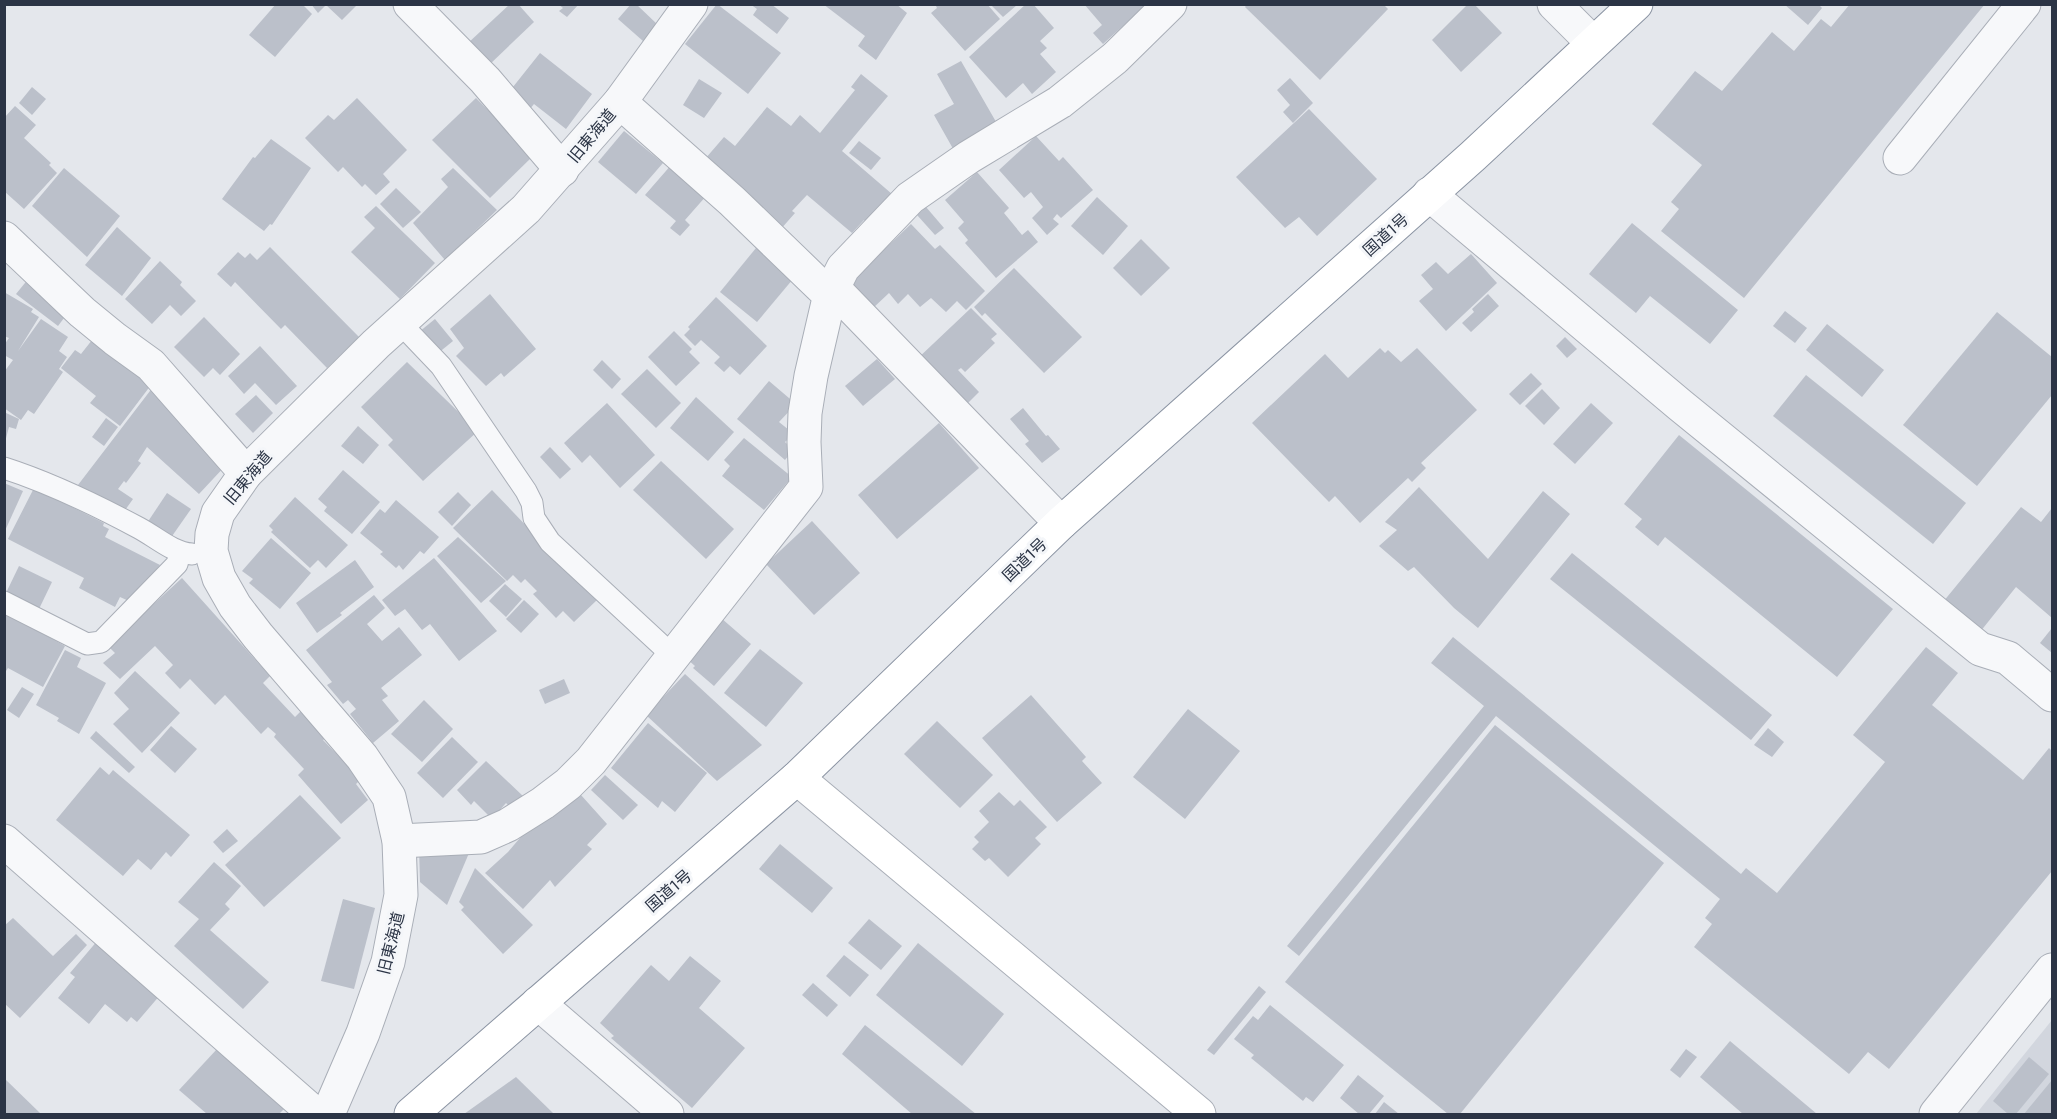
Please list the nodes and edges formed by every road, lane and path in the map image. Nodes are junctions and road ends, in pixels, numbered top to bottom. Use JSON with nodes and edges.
{"nodes":[{"id":1,"x":410,"y":4,"type":"edge"},
{"id":2,"x":691,"y":4,"type":"edge"},
{"id":3,"x":1170,"y":4,"type":"edge"},
{"id":4,"x":1554,"y":4,"type":"edge"},
{"id":5,"x":1636,"y":4,"type":"edge"},
{"id":6,"x":2024,"y":4,"type":"edge"},
{"id":7,"x":1593,"y":43,"type":"junction"},
{"id":8,"x":620,"y":102,"type":"junction"},
{"id":9,"x":1900,"y":158,"type":"dead end"},
{"id":10,"x":561,"y":170,"type":"junction"},
{"id":11,"x":1429,"y":194,"type":"junction"},
{"id":12,"x":4,"y":238,"type":"edge"},
{"id":13,"x":830,"y":294,"type":"junction"},
{"id":14,"x":400,"y":323,"type":"junction"},
{"id":15,"x":4,"y":468,"type":"edge"},
{"id":16,"x":246,"y":473,"type":"junction"},
{"id":17,"x":1061,"y":523,"type":"junction"},
{"id":18,"x":196,"y":552,"type":"junction"},
{"id":19,"x":4,"y":602,"type":"edge"},
{"id":20,"x":672,"y":655,"type":"junction"},
{"id":21,"x":2052,"y":695,"type":"edge"},
{"id":22,"x":796,"y":778,"type":"junction"},
{"id":23,"x":4,"y":841,"type":"edge"},
{"id":24,"x":399,"y":841,"type":"junction"},
{"id":25,"x":2052,"y":970,"type":"edge"},
{"id":26,"x":538,"y":1003,"type":"junction"},
{"id":27,"x":315,"y":1114,"type":"edge"},
{"id":28,"x":328,"y":1114,"type":"edge"},
{"id":29,"x":411,"y":1114,"type":"edge"},
{"id":30,"x":667,"y":1114,"type":"edge"},
{"id":31,"x":1199,"y":1114,"type":"edge"},
{"id":32,"x":1936,"y":1114,"type":"edge"}],
"edges":[{"from":1,"to":10,"type":"street"},
{"from":2,"to":8,"type":"street","name":"旧東海道"},
{"from":3,"to":13,"type":"street"},
{"from":4,"to":7,"type":"street"},
{"from":5,"to":7,"type":"main road","name":"国道1号"},
{"from":6,"to":9,"type":"street"},
{"from":7,"to":11,"type":"main road","name":"国道1号"},
{"from":8,"to":10,"type":"street","name":"旧東海道"},
{"from":8,"to":13,"type":"street"},
{"from":10,"to":14,"type":"street","name":"旧東海道"},
{"from":11,"to":17,"type":"main road","name":"国道1号"},
{"from":11,"to":21,"type":"street"},
{"from":12,"to":16,"type":"street"},
{"from":13,"to":17,"type":"street"},
{"from":13,"to":20,"type":"street"},
{"from":14,"to":16,"type":"street","name":"旧東海道"},
{"from":14,"to":20,"type":"lane"},
{"from":15,"to":18,"type":"lane"},
{"from":16,"to":18,"type":"street","name":"旧東海道"},
{"from":17,"to":22,"type":"main road","name":"国道1号"},
{"from":18,"to":19,"type":"lane"},
{"from":18,"to":24,"type":"street","name":"旧東海道"},
{"from":20,"to":24,"type":"street"},
{"from":22,"to":26,"type":"main road","name":"国道1号"},
{"from":22,"to":31,"type":"main road"},
{"from":23,"to":27,"type":"street"},
{"from":24,"to":28,"type":"street","name":"旧東海道"},
{"from":25,"to":32,"type":"street"},
{"from":26,"to":29,"type":"main road","name":"国道1号"},
{"from":26,"to":30,"type":"street"}]}
